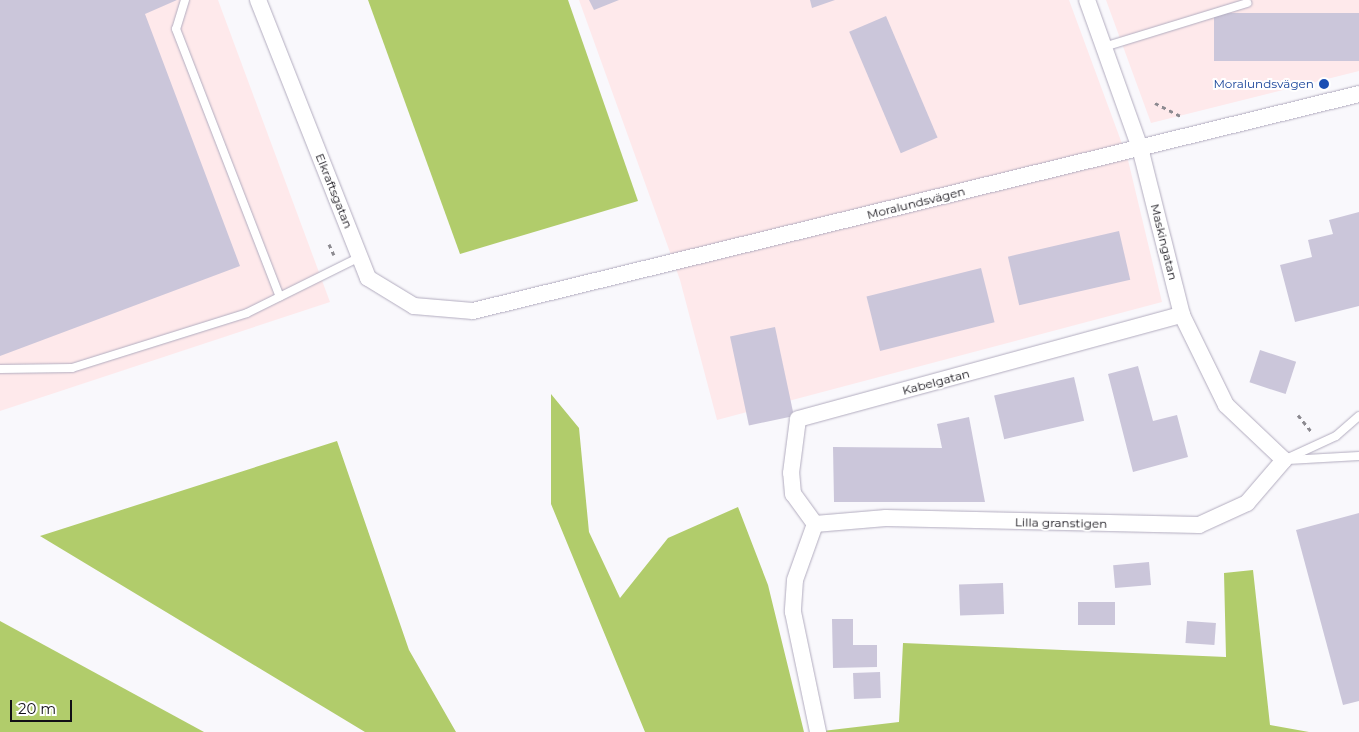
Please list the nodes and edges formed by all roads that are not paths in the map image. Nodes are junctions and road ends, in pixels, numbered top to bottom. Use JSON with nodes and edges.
{"nodes":[{"id":1,"x":185,"y":0,"type":"edge"},
{"id":2,"x":258,"y":0,"type":"edge"},
{"id":3,"x":1087,"y":0,"type":"edge"},
{"id":4,"x":1247,"y":3,"type":"dead end"},
{"id":5,"x":1104,"y":47,"type":"junction"},
{"id":6,"x":1359,"y":94,"type":"edge"},
{"id":7,"x":1140,"y":148,"type":"junction"},
{"id":8,"x":360,"y":257,"type":"junction"},
{"id":9,"x":280,"y":297,"type":"junction"},
{"id":10,"x":473,"y":311,"type":"joint"},
{"id":11,"x":1182,"y":315,"type":"junction"},
{"id":12,"x":0,"y":369,"type":"edge"},
{"id":13,"x":1359,"y":416,"type":"edge"},
{"id":14,"x":1359,"y":456,"type":"edge"},
{"id":15,"x":1284,"y":460,"type":"junction"},
{"id":16,"x":815,"y":524,"type":"junction"},
{"id":17,"x":818,"y":732,"type":"edge"}],
"edges":[{"from":1,"to":9,"type":"lane"},
{"from":2,"to":8,"type":"street","name":"Elkraftsgatan"},
{"from":3,"to":5,"type":"street","name":"Maskingatan"},
{"from":4,"to":5,"type":"lane"},
{"from":5,"to":7,"type":"street","name":"Maskingatan"},
{"from":6,"to":7,"type":"street","name":"Moralundsvägen"},
{"from":7,"to":10,"type":"street","name":"Moralundsvägen"},
{"from":7,"to":11,"type":"street","name":"Maskingatan"},
{"from":8,"to":9,"type":"lane"},
{"from":8,"to":10,"type":"street","name":"Elkraftsgatan"},
{"from":9,"to":12,"type":"lane"},
{"from":11,"to":15,"type":"street","name":"Maskingatan"},
{"from":11,"to":16,"type":"street","name":"Kabelgatan"},
{"from":13,"to":15,"type":"lane"},
{"from":14,"to":15,"type":"lane"},
{"from":15,"to":16,"type":"street","name":"Lilla granstigen"},
{"from":16,"to":17,"type":"street"}]}
